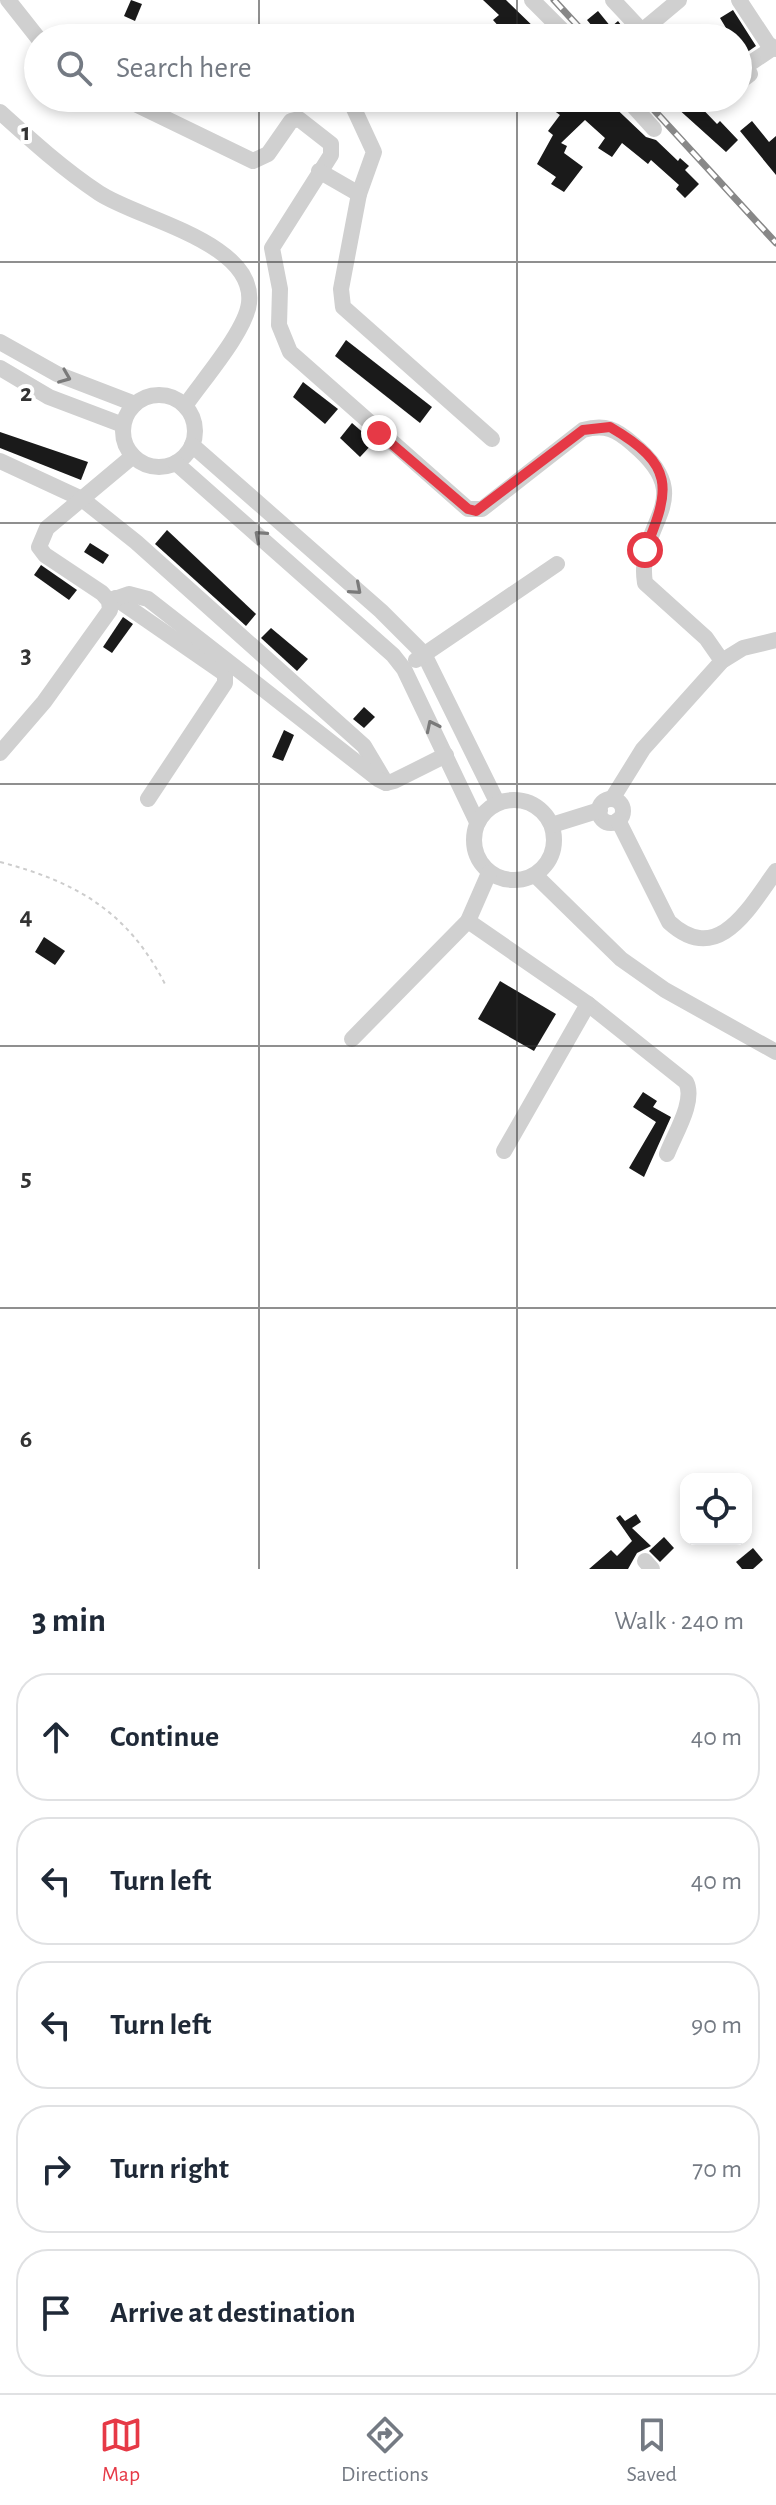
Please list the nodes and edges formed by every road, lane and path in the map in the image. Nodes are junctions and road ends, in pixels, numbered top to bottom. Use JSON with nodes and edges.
{"nodes":[{"id":1,"x":8,"y":0,"type":"edge"},
{"id":2,"x":532,"y":0,"type":"edge"},
{"id":3,"x":613,"y":0,"type":"edge"},
{"id":4,"x":679,"y":0,"type":"edge"},
{"id":5,"x":739,"y":0,"type":"edge"},
{"id":6,"x":27,"y":24,"type":"edge"},
{"id":7,"x":556,"y":24,"type":"edge"},
{"id":8,"x":638,"y":24,"type":"edge"},
{"id":9,"x":656,"y":24,"type":"edge"},
{"id":10,"x":774,"y":49,"type":"edge"},
{"id":11,"x":752,"y":62,"type":"edge"},
{"id":12,"x":0,"y":112,"type":"edge"},
{"id":13,"x":152,"y":112,"type":"edge"},
{"id":14,"x":355,"y":112,"type":"edge"},
{"id":15,"x":639,"y":112,"type":"edge"},
{"id":16,"x":654,"y":129,"type":"dead end"},
{"id":17,"x":319,"y":171,"type":"junction"},
{"id":18,"x":359,"y":194,"type":"junction"},
{"id":19,"x":0,"y":342,"type":"edge"},
{"id":20,"x":0,"y":368,"type":"edge"},
{"id":21,"x":135,"y":404,"type":"junction"},
{"id":22,"x":185,"y":406,"type":"junction"},
{"id":23,"x":123,"y":425,"type":"junction"},
{"id":24,"x":492,"y":439,"type":"dead end"},
{"id":25,"x":192,"y":445,"type":"junction"},
{"id":26,"x":133,"y":456,"type":"junction"},
{"id":27,"x":0,"y":461,"type":"edge"},
{"id":28,"x":176,"y":463,"type":"junction"},
{"id":29,"x":82,"y":499,"type":"junction"},
{"id":30,"x":557,"y":564,"type":"dead end"},
{"id":31,"x":112,"y":599,"type":"junction"},
{"id":32,"x":776,"y":640,"type":"edge"},
{"id":33,"x":424,"y":654,"type":"junction"},
{"id":34,"x":722,"y":661,"type":"junction"},
{"id":35,"x":404,"y":669,"type":"junction"},
{"id":36,"x":0,"y":753,"type":"edge"},
{"id":37,"x":446,"y":755,"type":"junction"},
{"id":38,"x":386,"y":783,"type":"junction"},
{"id":39,"x":148,"y":799,"type":"dead end"},
{"id":40,"x":497,"y":802,"type":"junction"},
{"id":41,"x":606,"y":804,"type":"junction"},
{"id":42,"x":477,"y":822,"type":"junction"},
{"id":43,"x":552,"y":825,"type":"junction"},
{"id":44,"x":0,"y":862,"type":"edge"},
{"id":45,"x":776,"y":871,"type":"edge"},
{"id":46,"x":489,"y":873,"type":"junction"},
{"id":47,"x":535,"y":875,"type":"junction"},
{"id":48,"x":468,"y":921,"type":"junction"},
{"id":49,"x":165,"y":984,"type":"dead end"},
{"id":50,"x":588,"y":1004,"type":"junction"},
{"id":51,"x":352,"y":1039,"type":"dead end"},
{"id":52,"x":776,"y":1052,"type":"edge"},
{"id":53,"x":504,"y":1151,"type":"dead end"},
{"id":54,"x":667,"y":1154,"type":"dead end"}],
"edges":[{"from":1,"to":6,"type":"street"},
{"from":2,"to":7,"type":"street"},
{"from":3,"to":8,"type":"street"},
{"from":4,"to":9,"type":"street"},
{"from":5,"to":10,"type":"street"},
{"from":10,"to":11,"type":"street"},
{"from":12,"to":22,"type":"street"},
{"from":13,"to":17,"type":"street"},
{"from":14,"to":18,"type":"street"},
{"from":15,"to":16,"type":"street"},
{"from":17,"to":18,"type":"street"},
{"from":17,"to":34,"type":"street"},
{"from":18,"to":24,"type":"street"},
{"from":19,"to":21,"type":"street","one_way":true},
{"from":20,"to":23,"type":"street"},
{"from":21,"to":22,"type":"street"},
{"from":21,"to":23,"type":"street"},
{"from":22,"to":25,"type":"street"},
{"from":23,"to":26,"type":"street"},
{"from":25,"to":28,"type":"street"},
{"from":25,"to":33,"type":"street","one_way":true},
{"from":26,"to":28,"type":"street"},
{"from":26,"to":29,"type":"street"},
{"from":27,"to":29,"type":"street"},
{"from":35,"to":28,"type":"street","one_way":true},
{"from":29,"to":31,"type":"street"},
{"from":29,"to":38,"type":"street"},
{"from":30,"to":33,"type":"street"},
{"from":31,"to":36,"type":"street"},
{"from":31,"to":38,"type":"street"},
{"from":31,"to":39,"type":"street"},
{"from":32,"to":34,"type":"street"},
{"from":33,"to":35,"type":"street"},
{"from":33,"to":40,"type":"street"},
{"from":34,"to":41,"type":"street"},
{"from":37,"to":35,"type":"street","one_way":true},
{"from":37,"to":38,"type":"street"},
{"from":37,"to":42,"type":"street"},
{"from":40,"to":42,"type":"street"},
{"from":40,"to":43,"type":"street"},
{"from":41,"to":43,"type":"street"},
{"from":41,"to":45,"type":"street"},
{"from":42,"to":46,"type":"street"},
{"from":43,"to":47,"type":"street"},
{"from":44,"to":49,"type":"path"},
{"from":46,"to":47,"type":"street"},
{"from":46,"to":48,"type":"street"},
{"from":47,"to":52,"type":"street"},
{"from":48,"to":50,"type":"street"},
{"from":48,"to":51,"type":"street"},
{"from":50,"to":53,"type":"street"},
{"from":50,"to":54,"type":"street"}]}
